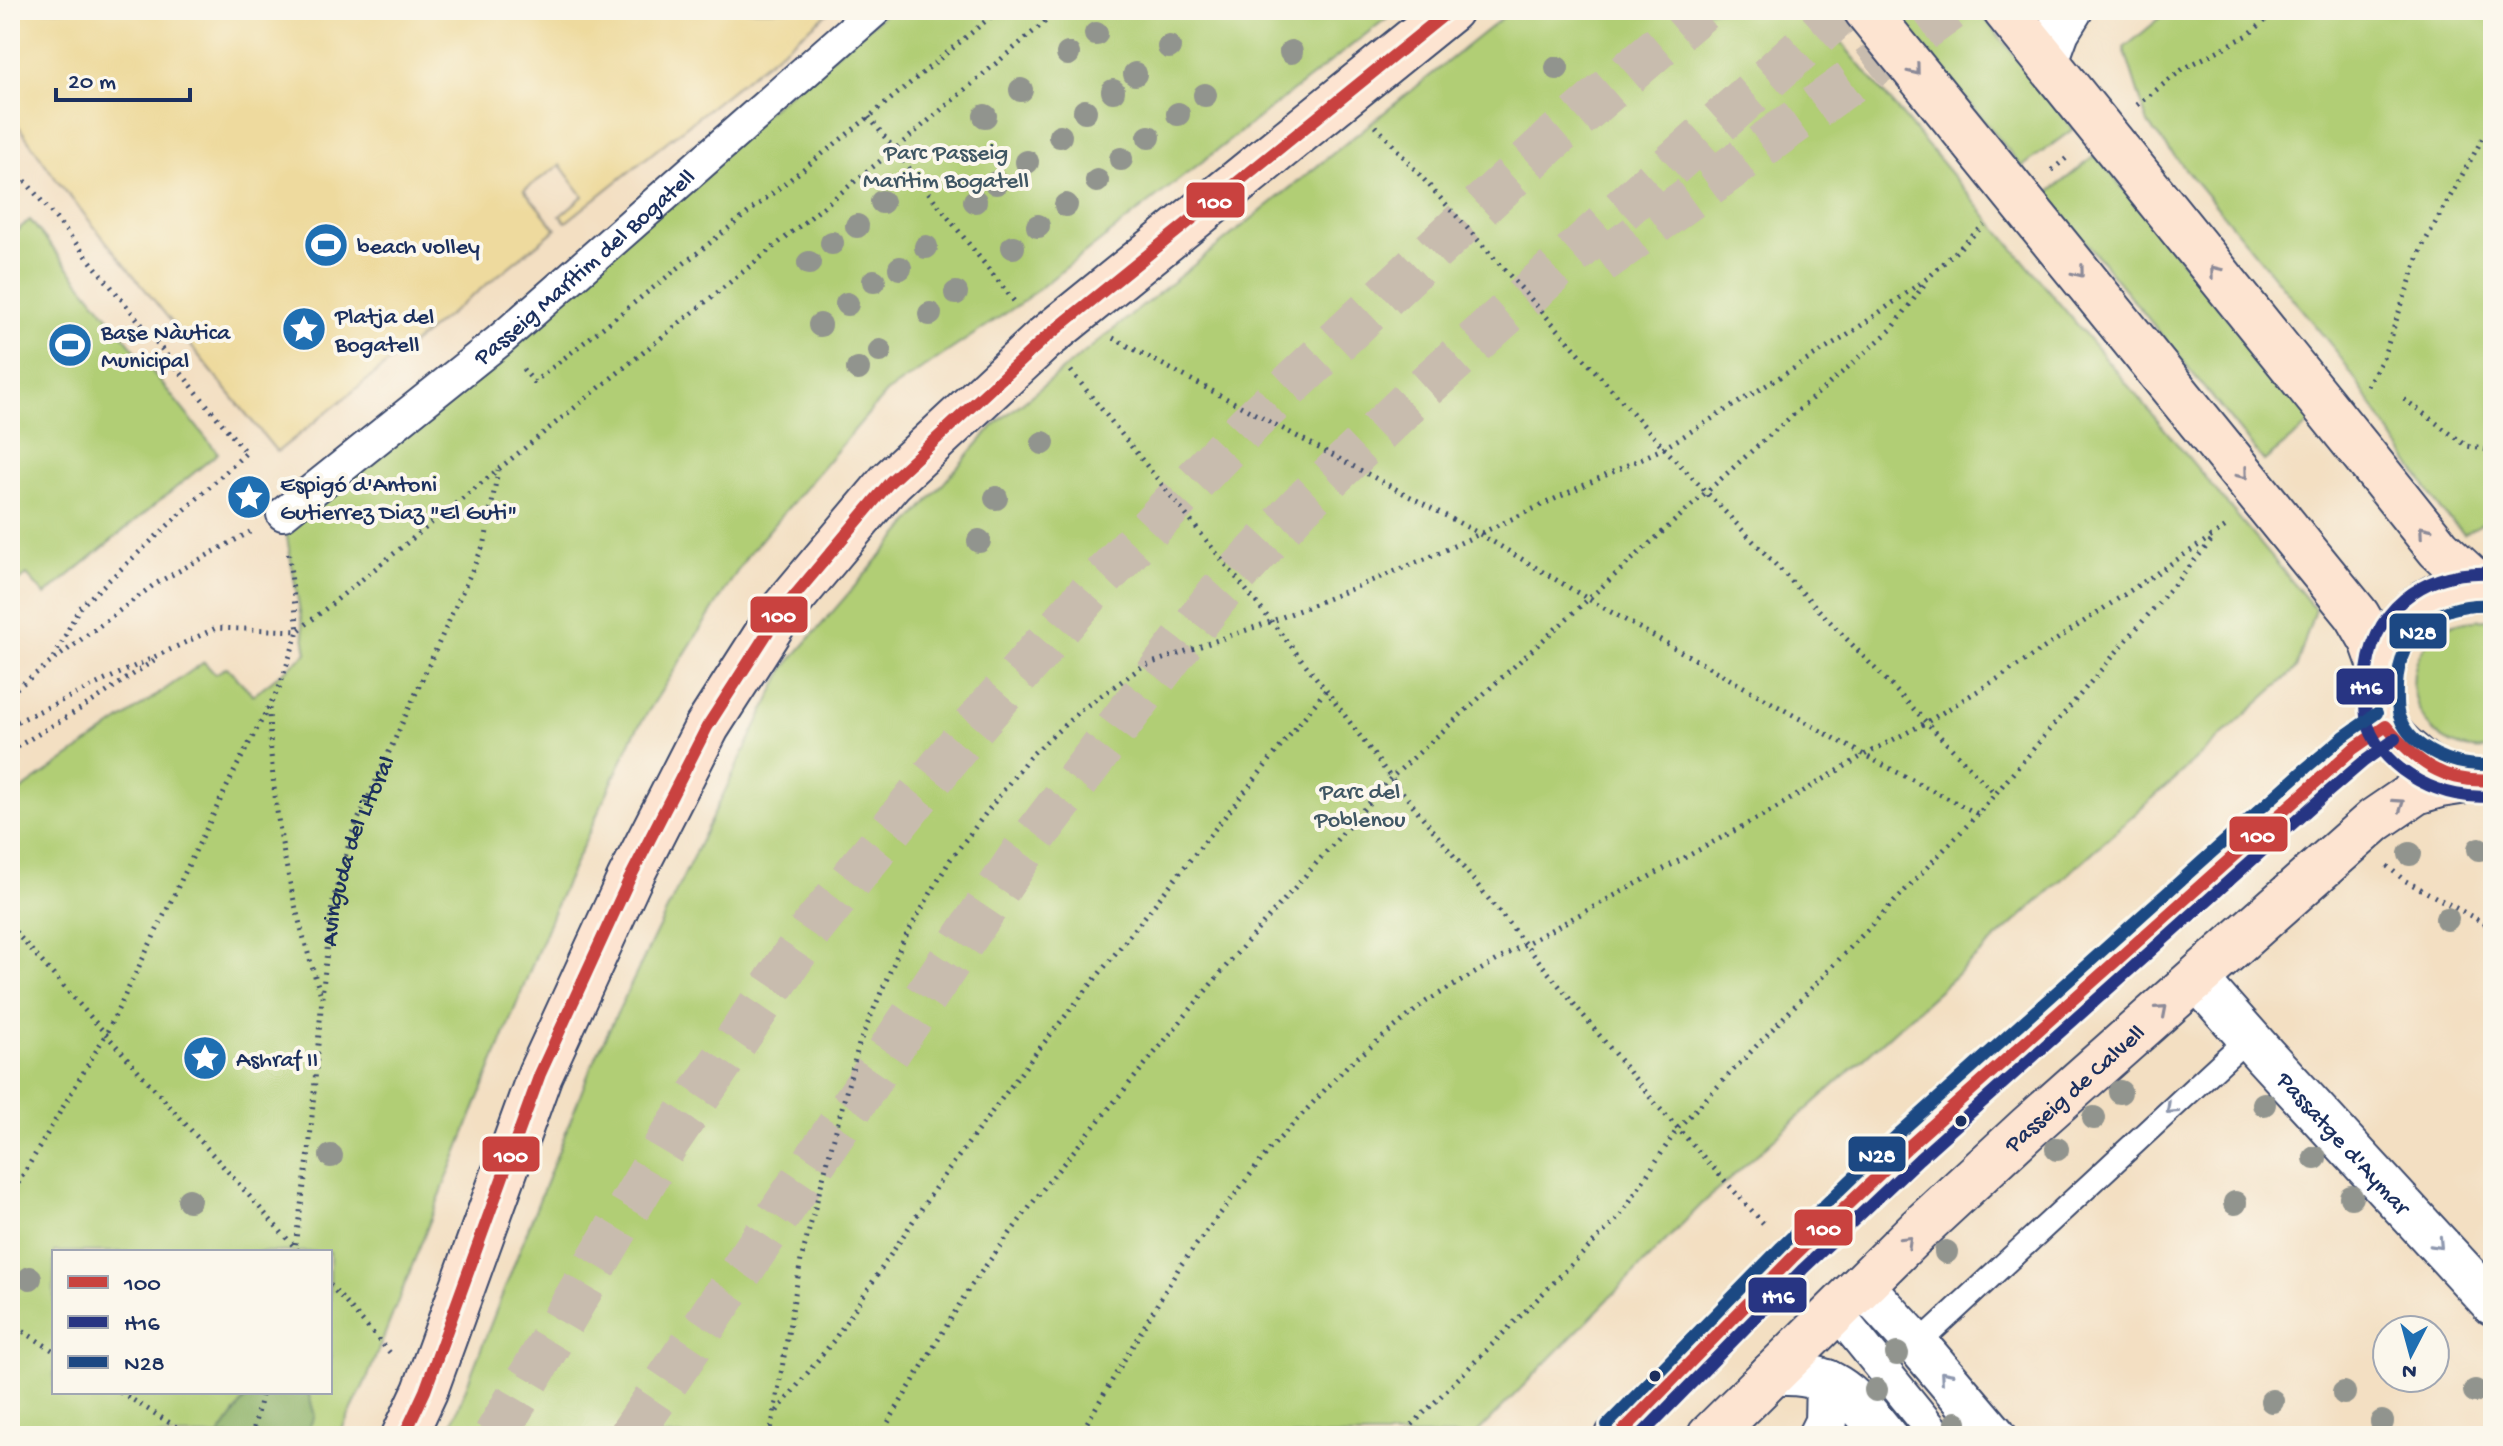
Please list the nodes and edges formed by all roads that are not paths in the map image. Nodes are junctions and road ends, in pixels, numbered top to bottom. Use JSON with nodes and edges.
{"nodes":[{"id":1,"x":875,"y":10,"type":"edge"},
{"id":2,"x":1450,"y":10,"type":"edge"},
{"id":3,"x":1866,"y":10,"type":"edge"},
{"id":4,"x":2005,"y":10,"type":"edge"},
{"id":5,"x":2071,"y":10,"type":"edge"},
{"id":6,"x":2047,"y":61,"type":"junction"},
{"id":7,"x":283,"y":514,"type":"road end"},
{"id":8,"x":2486,"y":588,"type":"edge"},
{"id":9,"x":2382,"y":669,"type":"junction"},
{"id":10,"x":2386,"y":726,"type":"junction"},
{"id":11,"x":2480,"y":781,"type":"edge"},
{"id":12,"x":2197,"y":979,"type":"junction"},
{"id":13,"x":2249,"y":1037,"type":"junction"},
{"id":14,"x":2493,"y":1304,"type":"edge"},
{"id":15,"x":1854,"y":1305,"type":"junction"},
{"id":16,"x":1917,"y":1345,"type":"junction"},
{"id":17,"x":1771,"y":1374,"type":"junction"},
{"id":18,"x":1827,"y":1381,"type":"junction"},
{"id":19,"x":404,"y":1436,"type":"edge"},
{"id":20,"x":1618,"y":1436,"type":"edge"},
{"id":21,"x":1710,"y":1436,"type":"edge"},
{"id":22,"x":1819,"y":1436,"type":"edge"},
{"id":23,"x":1885,"y":1436,"type":"edge"},
{"id":24,"x":1937,"y":1436,"type":"edge"},
{"id":25,"x":1995,"y":1436,"type":"edge"}],
"edges":[{"from":1,"to":7,"type":"street","name":"Passeig Marítim del Bogatell"},
{"from":2,"to":19,"type":"main road"},
{"from":3,"to":9,"type":"main road","one_way":true},
{"from":4,"to":6,"type":"main road"},
{"from":5,"to":6,"type":"street"},
{"from":8,"to":6,"type":"main road","one_way":true},
{"from":8,"to":9,"type":"main road"},
{"from":9,"to":10,"type":"main road"},
{"from":10,"to":11,"type":"main road"},
{"from":10,"to":20,"type":"main road"},
{"from":12,"to":11,"type":"main road","name":"Passeig de Calvell","one_way":true},
{"from":12,"to":13,"type":"street","name":"Passatge d'Aymar"},
{"from":15,"to":12,"type":"main road","name":"Passeig de Calvell","one_way":true},
{"from":13,"to":14,"type":"street","name":"Passatge d'Aymar","one_way":true},
{"from":13,"to":16,"type":"lane","one_way":true},
{"from":15,"to":16,"type":"street"},
{"from":15,"to":17,"type":"main road","name":"Passeig de Calvell"},
{"from":15,"to":24,"type":"street"},
{"from":25,"to":16,"type":"street","one_way":true},
{"from":17,"to":18,"type":"street"},
{"from":17,"to":21,"type":"main road","name":"Passeig de Calvell"},
{"from":18,"to":22,"type":"street"},
{"from":18,"to":23,"type":"street"}]}
